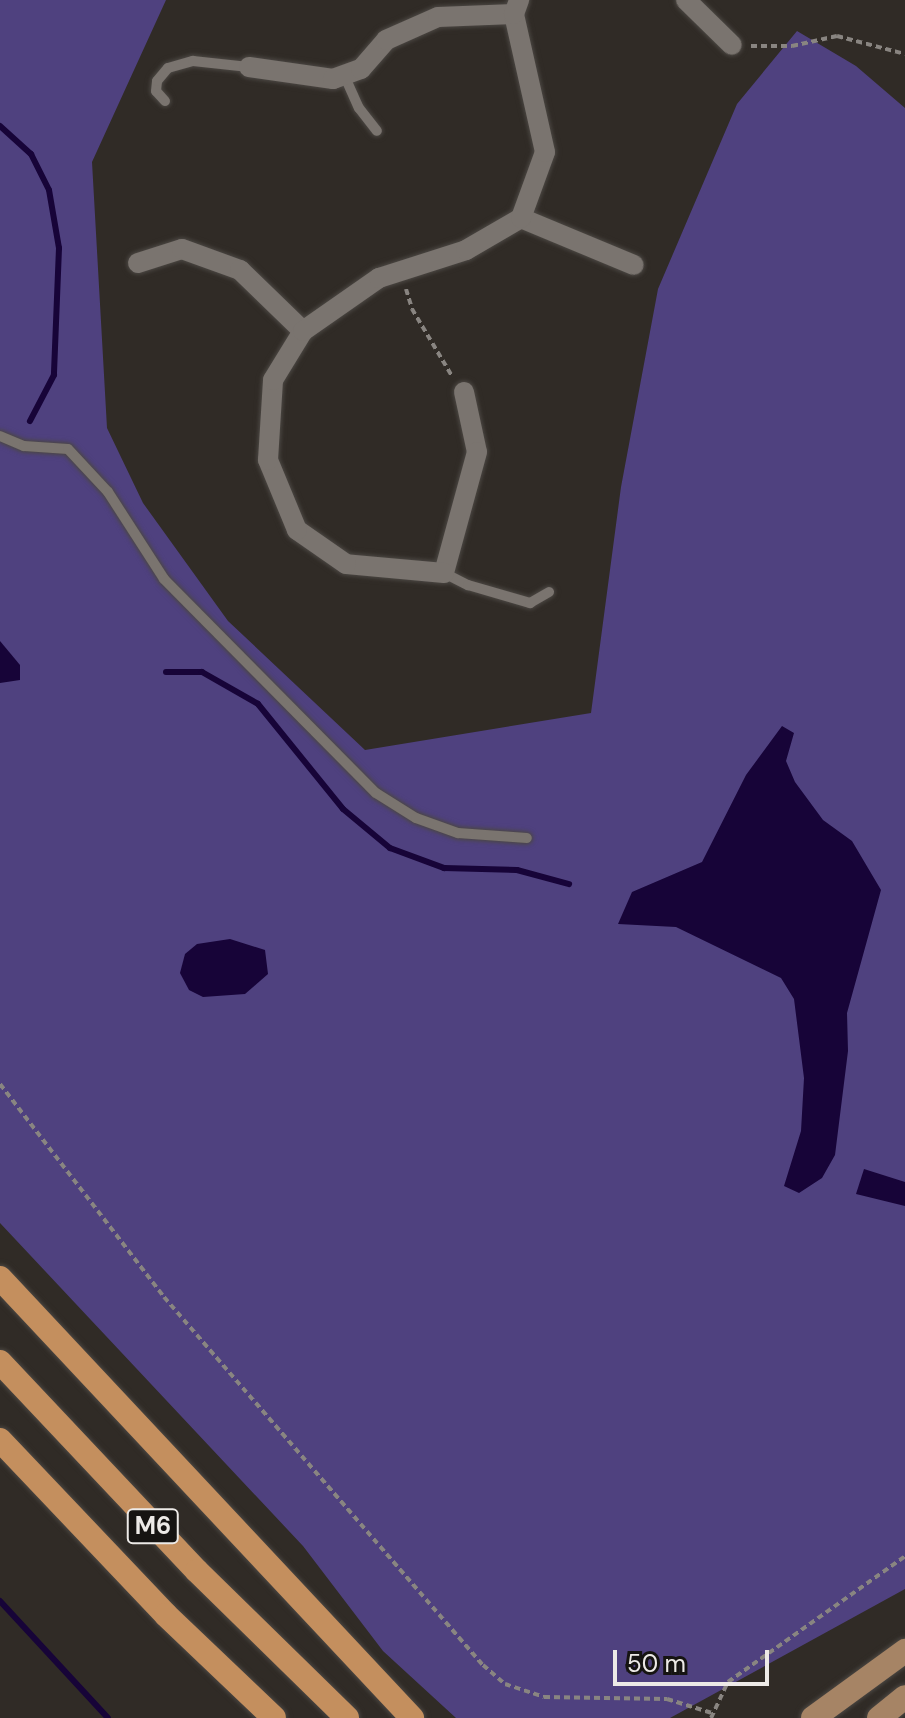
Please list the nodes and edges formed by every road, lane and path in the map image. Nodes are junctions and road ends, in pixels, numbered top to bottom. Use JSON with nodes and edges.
{"nodes":[{"id":1,"x":686,"y":0,"type":"edge"},
{"id":2,"x":517,"y":7,"type":"edge"},
{"id":3,"x":732,"y":45,"type":"joint"},
{"id":4,"x":905,"y":54,"type":"edge"},
{"id":5,"x":249,"y":67,"type":"joint"},
{"id":6,"x":345,"y":77,"type":"junction"},
{"id":7,"x":165,"y":101,"type":"dead end"},
{"id":8,"x":377,"y":131,"type":"dead end"},
{"id":9,"x":521,"y":218,"type":"junction"},
{"id":10,"x":138,"y":263,"type":"dead end"},
{"id":11,"x":634,"y":265,"type":"dead end"},
{"id":12,"x":401,"y":271,"type":"junction"},
{"id":13,"x":303,"y":331,"type":"junction"},
{"id":14,"x":464,"y":392,"type":"joint"},
{"id":15,"x":0,"y":436,"type":"edge"},
{"id":16,"x":444,"y":573,"type":"junction"},
{"id":17,"x":549,"y":592,"type":"dead end"},
{"id":18,"x":527,"y":838,"type":"dead end"},
{"id":19,"x":0,"y":1084,"type":"edge"},
{"id":20,"x":0,"y":1278,"type":"edge"},
{"id":21,"x":0,"y":1362,"type":"edge"},
{"id":22,"x":0,"y":1440,"type":"edge"},
{"id":23,"x":905,"y":1556,"type":"edge"},
{"id":24,"x":905,"y":1651,"type":"edge"},
{"id":25,"x":905,"y":1697,"type":"edge"},
{"id":26,"x":711,"y":1716,"type":"edge"},
{"id":27,"x":274,"y":1718,"type":"edge"},
{"id":28,"x":347,"y":1718,"type":"edge"},
{"id":29,"x":412,"y":1718,"type":"edge"},
{"id":30,"x":813,"y":1718,"type":"edge"},
{"id":31,"x":879,"y":1718,"type":"edge"}],
"edges":[{"from":1,"to":3,"type":"street"},
{"from":2,"to":6,"type":"street"},
{"from":2,"to":9,"type":"street"},
{"from":3,"to":4,"type":"path"},
{"from":5,"to":6,"type":"street"},
{"from":5,"to":7,"type":"lane"},
{"from":6,"to":8,"type":"lane"},
{"from":9,"to":11,"type":"street"},
{"from":9,"to":12,"type":"street"},
{"from":10,"to":13,"type":"street"},
{"from":12,"to":13,"type":"street"},
{"from":12,"to":14,"type":"path"},
{"from":13,"to":16,"type":"street"},
{"from":14,"to":16,"type":"street"},
{"from":15,"to":18,"type":"lane"},
{"from":16,"to":17,"type":"lane"},
{"from":19,"to":26,"type":"path"},
{"from":20,"to":29,"type":"highway"},
{"from":21,"to":28,"type":"highway","number":"M6"},
{"from":22,"to":27,"type":"highway","number":"M6"},
{"from":23,"to":26,"type":"path"},
{"from":24,"to":30,"type":"main road"},
{"from":25,"to":31,"type":"main road"}]}
